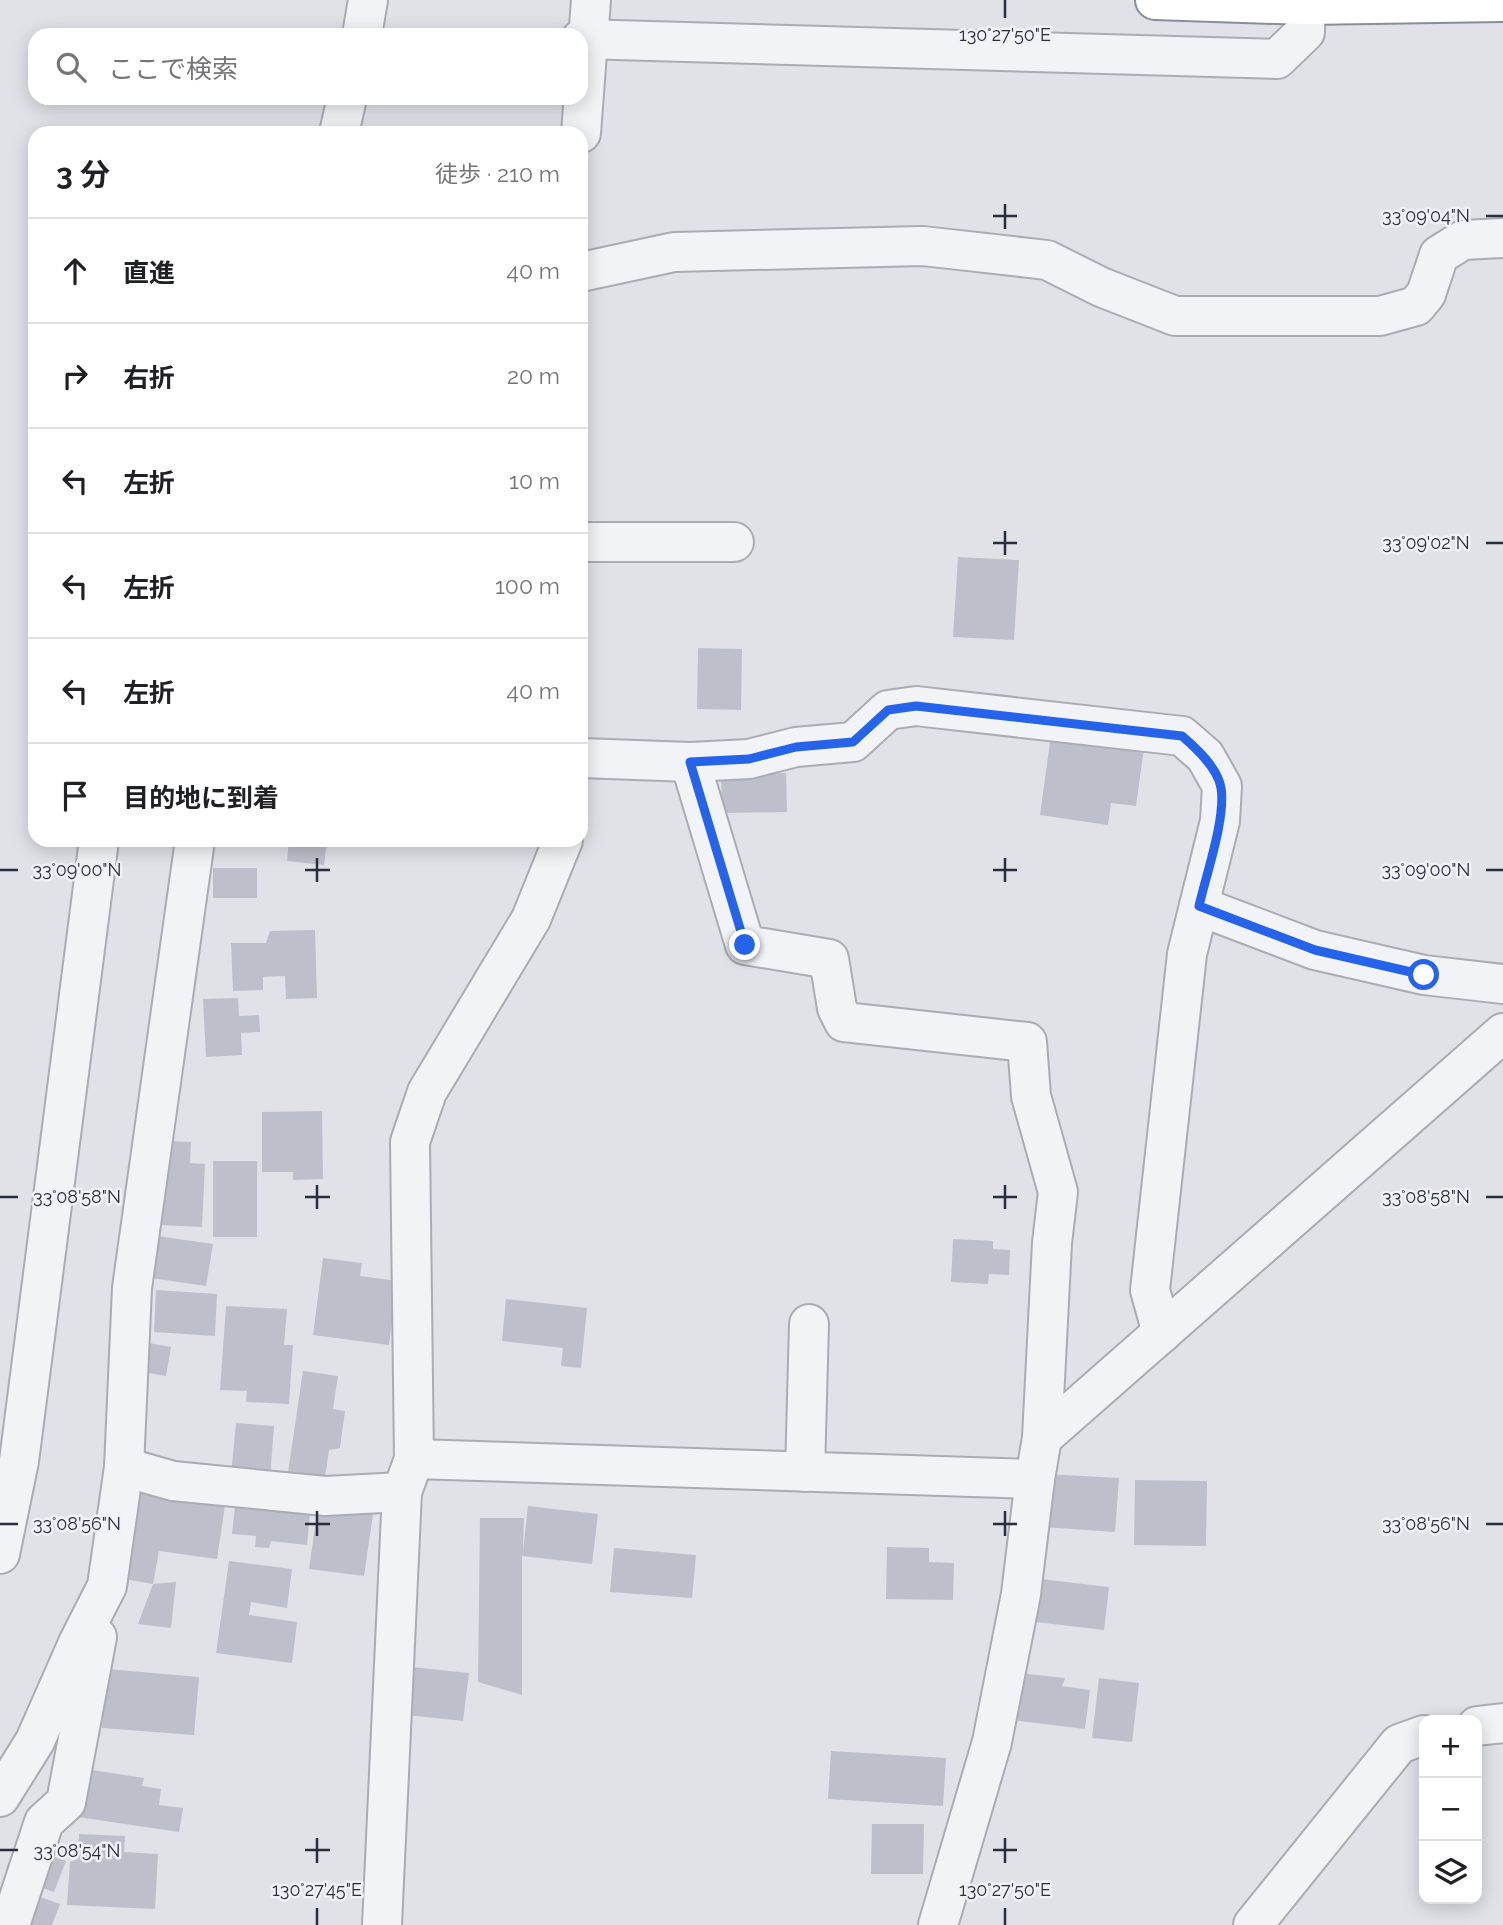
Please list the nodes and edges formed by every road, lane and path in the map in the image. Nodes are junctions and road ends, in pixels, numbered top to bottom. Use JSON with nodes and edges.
{"nodes":[{"id":1,"x":369,"y":0,"type":"edge"},
{"id":2,"x":592,"y":0,"type":"edge"},
{"id":3,"x":1155,"y":0,"type":"edge"},
{"id":4,"x":1306,"y":2,"type":"edge"},
{"id":5,"x":1503,"y":2,"type":"edge"},
{"id":6,"x":363,"y":28,"type":"edge"},
{"id":7,"x":586,"y":28,"type":"edge"},
{"id":8,"x":588,"y":39,"type":"edge"},
{"id":9,"x":345,"y":105,"type":"edge"},
{"id":10,"x":582,"y":105,"type":"edge"},
{"id":11,"x":341,"y":126,"type":"edge"},
{"id":12,"x":581,"y":126,"type":"edge"},
{"id":13,"x":1503,"y":238,"type":"edge"},
{"id":14,"x":588,"y":270,"type":"edge"},
{"id":15,"x":588,"y":542,"type":"edge"},
{"id":16,"x":734,"y":542,"type":"dead end"},
{"id":17,"x":588,"y":758,"type":"edge"},
{"id":18,"x":690,"y":762,"type":"junction"},
{"id":19,"x":98,"y":847,"type":"edge"},
{"id":20,"x":194,"y":847,"type":"edge"},
{"id":21,"x":560,"y":847,"type":"edge"},
{"id":22,"x":1199,"y":906,"type":"junction"},
{"id":23,"x":1503,"y":984,"type":"edge"},
{"id":24,"x":1503,"y":1033,"type":"edge"},
{"id":25,"x":809,"y":1324,"type":"dead end"},
{"id":26,"x":1162,"y":1333,"type":"junction"},
{"id":27,"x":1042,"y":1438,"type":"junction"},
{"id":28,"x":124,"y":1467,"type":"junction"},
{"id":29,"x":805,"y":1472,"type":"junction"},
{"id":30,"x":408,"y":1476,"type":"junction"},
{"id":31,"x":1035,"y":1479,"type":"junction"},
{"id":32,"x":0,"y":1554,"type":"edge"},
{"id":33,"x":107,"y":1586,"type":"junction"},
{"id":34,"x":1503,"y":1723,"type":"edge"},
{"id":35,"x":1482,"y":1725,"type":"edge"},
{"id":36,"x":1419,"y":1737,"type":"edge"},
{"id":37,"x":0,"y":1797,"type":"edge"},
{"id":38,"x":10,"y":1925,"type":"edge"},
{"id":39,"x":382,"y":1925,"type":"edge"},
{"id":40,"x":938,"y":1925,"type":"edge"},
{"id":41,"x":1252,"y":1925,"type":"edge"}],
"edges":[{"from":1,"to":6,"type":"street"},
{"from":2,"to":7,"type":"street"},
{"from":3,"to":4,"type":"highway"},
{"from":4,"to":5,"type":"highway"},
{"from":4,"to":8,"type":"street"},
{"from":9,"to":11,"type":"street"},
{"from":10,"to":12,"type":"street"},
{"from":13,"to":14,"type":"street"},
{"from":15,"to":16,"type":"street"},
{"from":17,"to":18,"type":"street"},
{"from":18,"to":22,"type":"street"},
{"from":18,"to":27,"type":"street"},
{"from":19,"to":32,"type":"street"},
{"from":20,"to":28,"type":"street"},
{"from":21,"to":30,"type":"street"},
{"from":22,"to":23,"type":"street"},
{"from":22,"to":26,"type":"street"},
{"from":24,"to":26,"type":"street"},
{"from":25,"to":29,"type":"street"},
{"from":26,"to":27,"type":"street"},
{"from":27,"to":31,"type":"street"},
{"from":28,"to":30,"type":"street"},
{"from":28,"to":33,"type":"street"},
{"from":29,"to":30,"type":"street"},
{"from":29,"to":31,"type":"street"},
{"from":30,"to":39,"type":"street"},
{"from":31,"to":40,"type":"street"},
{"from":33,"to":37,"type":"street"},
{"from":33,"to":38,"type":"street"},
{"from":34,"to":35,"type":"street"},
{"from":36,"to":41,"type":"street"}]}
